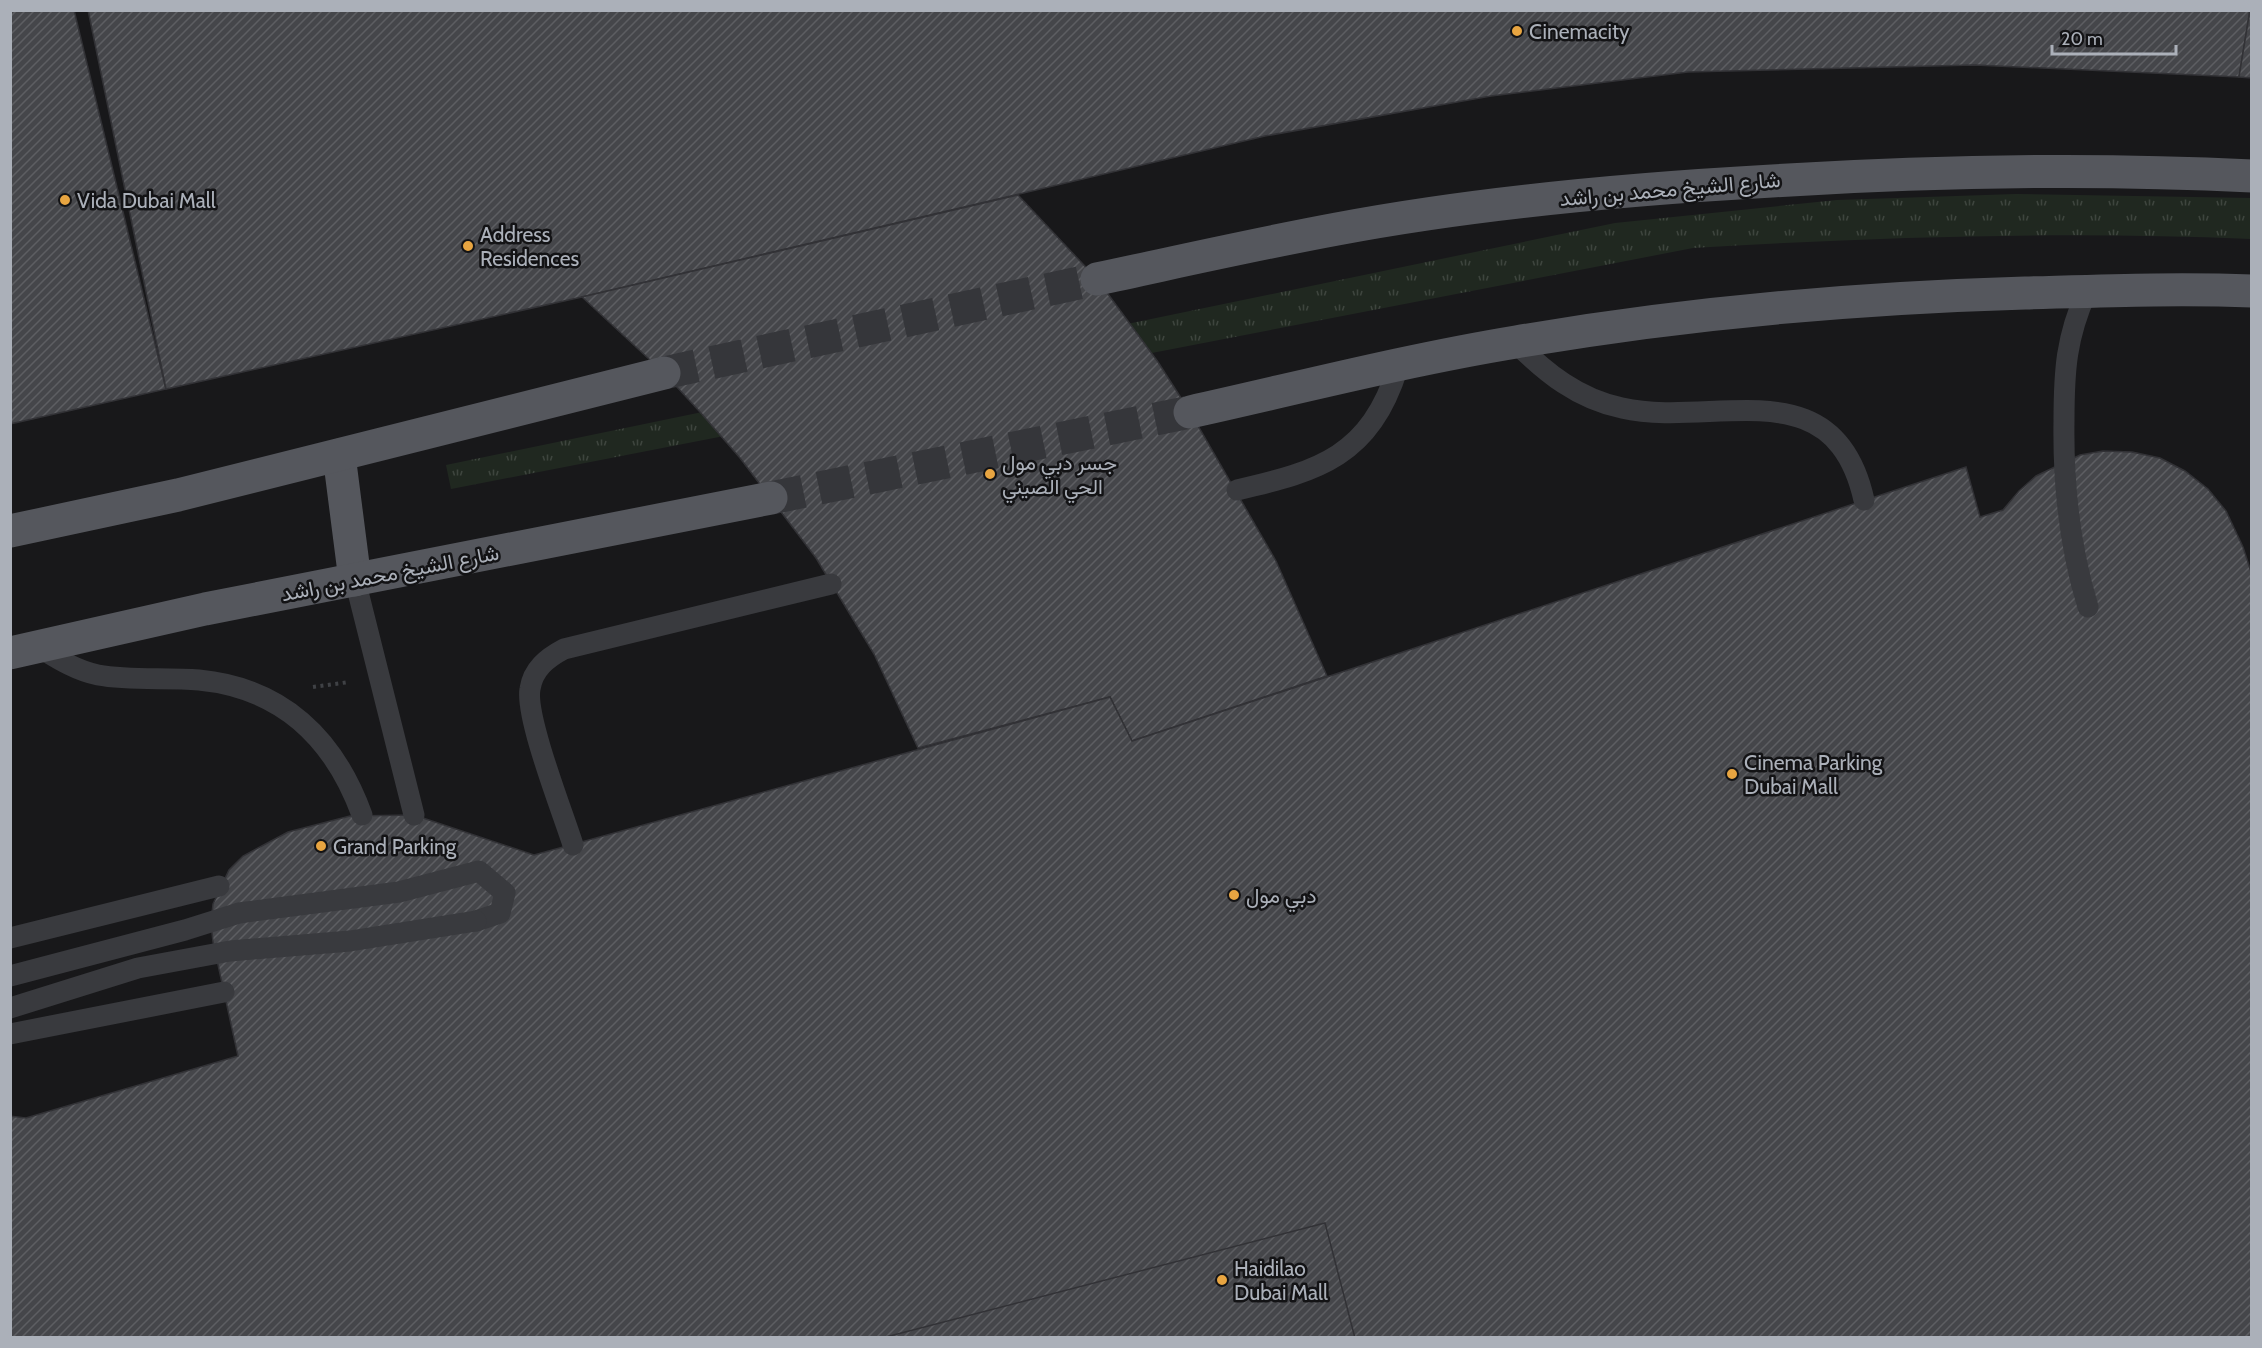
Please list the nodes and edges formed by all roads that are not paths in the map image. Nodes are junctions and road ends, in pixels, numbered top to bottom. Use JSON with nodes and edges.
{"nodes":[{"id":1,"x":2252,"y":176,"type":"edge"},
{"id":2,"x":1096,"y":279,"type":"tunnel mouth"},
{"id":3,"x":2087,"y":291,"type":"junction"},
{"id":4,"x":2252,"y":291,"type":"edge"},
{"id":5,"x":1515,"y":342,"type":"junction"},
{"id":6,"x":1398,"y":367,"type":"junction"},
{"id":7,"x":664,"y":373,"type":"tunnel mouth"},
{"id":8,"x":1190,"y":412,"type":"tunnel mouth"},
{"id":9,"x":339,"y":454,"type":"junction"},
{"id":10,"x":1237,"y":490,"type":"dead end"},
{"id":11,"x":771,"y":498,"type":"tunnel mouth"},
{"id":12,"x":1864,"y":500,"type":"dead end"},
{"id":13,"x":10,"y":531,"type":"edge"},
{"id":14,"x":355,"y":580,"type":"junction"},
{"id":15,"x":831,"y":584,"type":"dead end"},
{"id":16,"x":2088,"y":607,"type":"dead end"},
{"id":17,"x":25,"y":651,"type":"edge"},
{"id":18,"x":362,"y":815,"type":"dead end"},
{"id":19,"x":414,"y":815,"type":"dead end"},
{"id":20,"x":573,"y":844,"type":"dead end"},
{"id":21,"x":219,"y":886,"type":"dead end"},
{"id":22,"x":10,"y":939,"type":"edge"},
{"id":23,"x":217,"y":962,"type":"dead end"},
{"id":24,"x":10,"y":976,"type":"edge"},
{"id":25,"x":224,"y":992,"type":"dead end"},
{"id":26,"x":10,"y":997,"type":"edge"},
{"id":27,"x":10,"y":1008,"type":"edge"},
{"id":28,"x":10,"y":1034,"type":"edge"}],
"edges":[{"from":1,"to":2,"type":"main road","name":"شارع الشيخ محمد بن راشد"},
{"from":3,"to":4,"type":"main road"},
{"from":3,"to":5,"type":"main road"},
{"from":3,"to":16,"type":"lane"},
{"from":5,"to":6,"type":"main road"},
{"from":5,"to":12,"type":"lane"},
{"from":6,"to":8,"type":"main road"},
{"from":6,"to":10,"type":"lane"},
{"from":7,"to":9,"type":"main road"},
{"from":9,"to":13,"type":"main road"},
{"from":9,"to":14,"type":"main road"},
{"from":11,"to":14,"type":"main road","name":"شارع الشيخ محمد بن راشد"},
{"from":14,"to":17,"type":"main road","name":"شارع الشيخ محمد بن راشد"},
{"from":14,"to":19,"type":"lane"},
{"from":15,"to":20,"type":"lane"},
{"from":17,"to":18,"type":"lane"},
{"from":21,"to":22,"type":"lane"},
{"from":23,"to":26,"type":"lane","bridge":true},
{"from":24,"to":27,"type":"lane","bridge":true},
{"from":25,"to":28,"type":"lane"}]}
